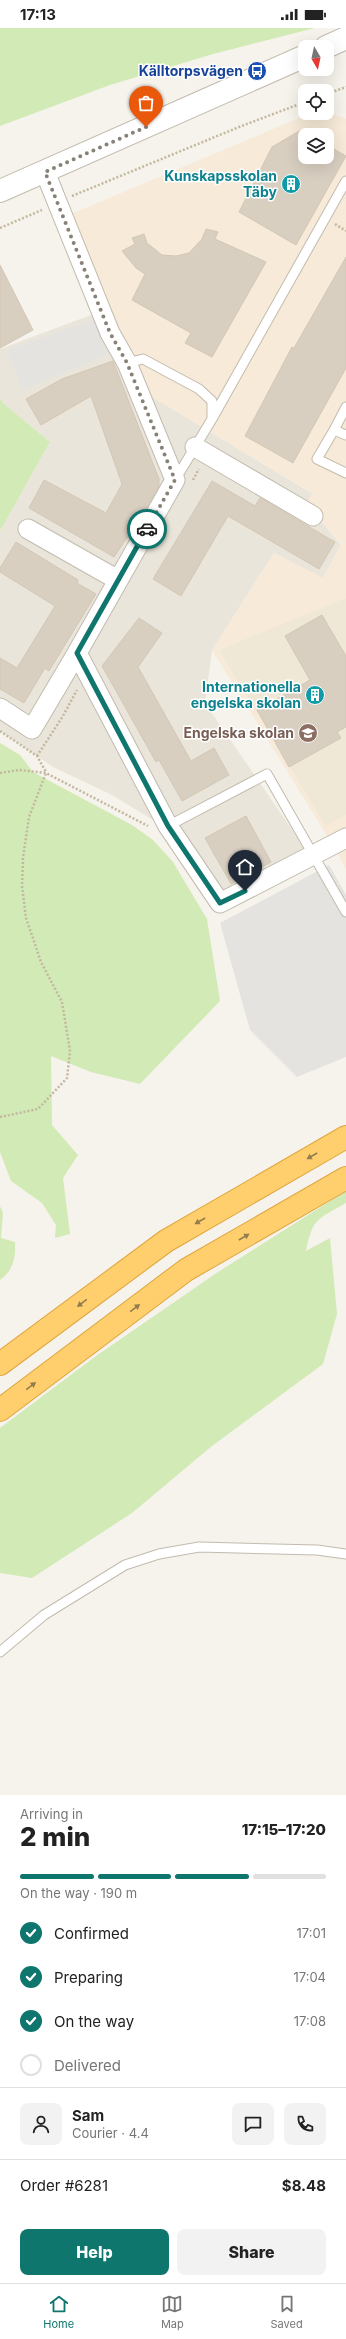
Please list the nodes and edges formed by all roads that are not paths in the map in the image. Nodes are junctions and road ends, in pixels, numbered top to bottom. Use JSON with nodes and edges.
{"nodes":[{"id":1,"x":346,"y":38,"type":"edge"},
{"id":2,"x":334,"y":43,"type":"edge"},
{"id":3,"x":346,"y":50,"type":"edge"},
{"id":4,"x":334,"y":56,"type":"edge"},
{"id":5,"x":298,"y":59,"type":"edge"},
{"id":6,"x":298,"y":72,"type":"edge"},
{"id":7,"x":47,"y":177,"type":"junction"},
{"id":8,"x":346,"y":181,"type":"edge"},
{"id":9,"x":0,"y":191,"type":"edge"},
{"id":10,"x":0,"y":200,"type":"edge"},
{"id":11,"x":127,"y":363,"type":"junction"},
{"id":12,"x":346,"y":407,"type":"edge"},
{"id":13,"x":212,"y":419,"type":"junction"},
{"id":14,"x":334,"y":430,"type":"junction"},
{"id":15,"x":346,"y":435,"type":"edge"},
{"id":16,"x":195,"y":447,"type":"junction"},
{"id":17,"x":346,"y":473,"type":"edge"},
{"id":18,"x":175,"y":480,"type":"junction"},
{"id":19,"x":313,"y":516,"type":"dead end"},
{"id":20,"x":28,"y":528,"type":"dead end"},
{"id":21,"x":118,"y":580,"type":"junction"},
{"id":22,"x":77,"y":653,"type":"junction"},
{"id":23,"x":0,"y":708,"type":"edge"},
{"id":24,"x":159,"y":828,"type":"junction"},
{"id":25,"x":346,"y":838,"type":"edge"},
{"id":26,"x":314,"y":855,"type":"junction"},
{"id":27,"x":346,"y":912,"type":"edge"},
{"id":28,"x":346,"y":1137,"type":"edge"},
{"id":29,"x":346,"y":1178,"type":"edge"},
{"id":30,"x":0,"y":1364,"type":"edge"},
{"id":31,"x":0,"y":1410,"type":"edge"},
{"id":32,"x":346,"y":1554,"type":"edge"},
{"id":33,"x":0,"y":1652,"type":"edge"}],
"edges":[{"from":1,"to":2,"type":"street"},
{"from":3,"to":4,"type":"street"},
{"from":5,"to":7,"type":"street"},
{"from":6,"to":7,"type":"street"},
{"from":7,"to":9,"type":"street"},
{"from":7,"to":10,"type":"street"},
{"from":7,"to":11,"type":"street"},
{"from":8,"to":13,"type":"lane"},
{"from":11,"to":13,"type":"lane"},
{"from":11,"to":18,"type":"street"},
{"from":12,"to":14,"type":"lane"},
{"from":13,"to":16,"type":"lane"},
{"from":14,"to":15,"type":"lane"},
{"from":14,"to":17,"type":"lane"},
{"from":16,"to":18,"type":"lane"},
{"from":16,"to":19,"type":"street"},
{"from":18,"to":21,"type":"street"},
{"from":20,"to":21,"type":"street"},
{"from":21,"to":22,"type":"street"},
{"from":22,"to":23,"type":"street"},
{"from":22,"to":24,"type":"street"},
{"from":24,"to":26,"type":"street"},
{"from":24,"to":26,"type":"lane"},
{"from":25,"to":26,"type":"street"},
{"from":26,"to":27,"type":"lane"},
{"from":28,"to":30,"type":"highway","one_way":true},
{"from":31,"to":29,"type":"highway","one_way":true},
{"from":32,"to":33,"type":"lane"}]}
